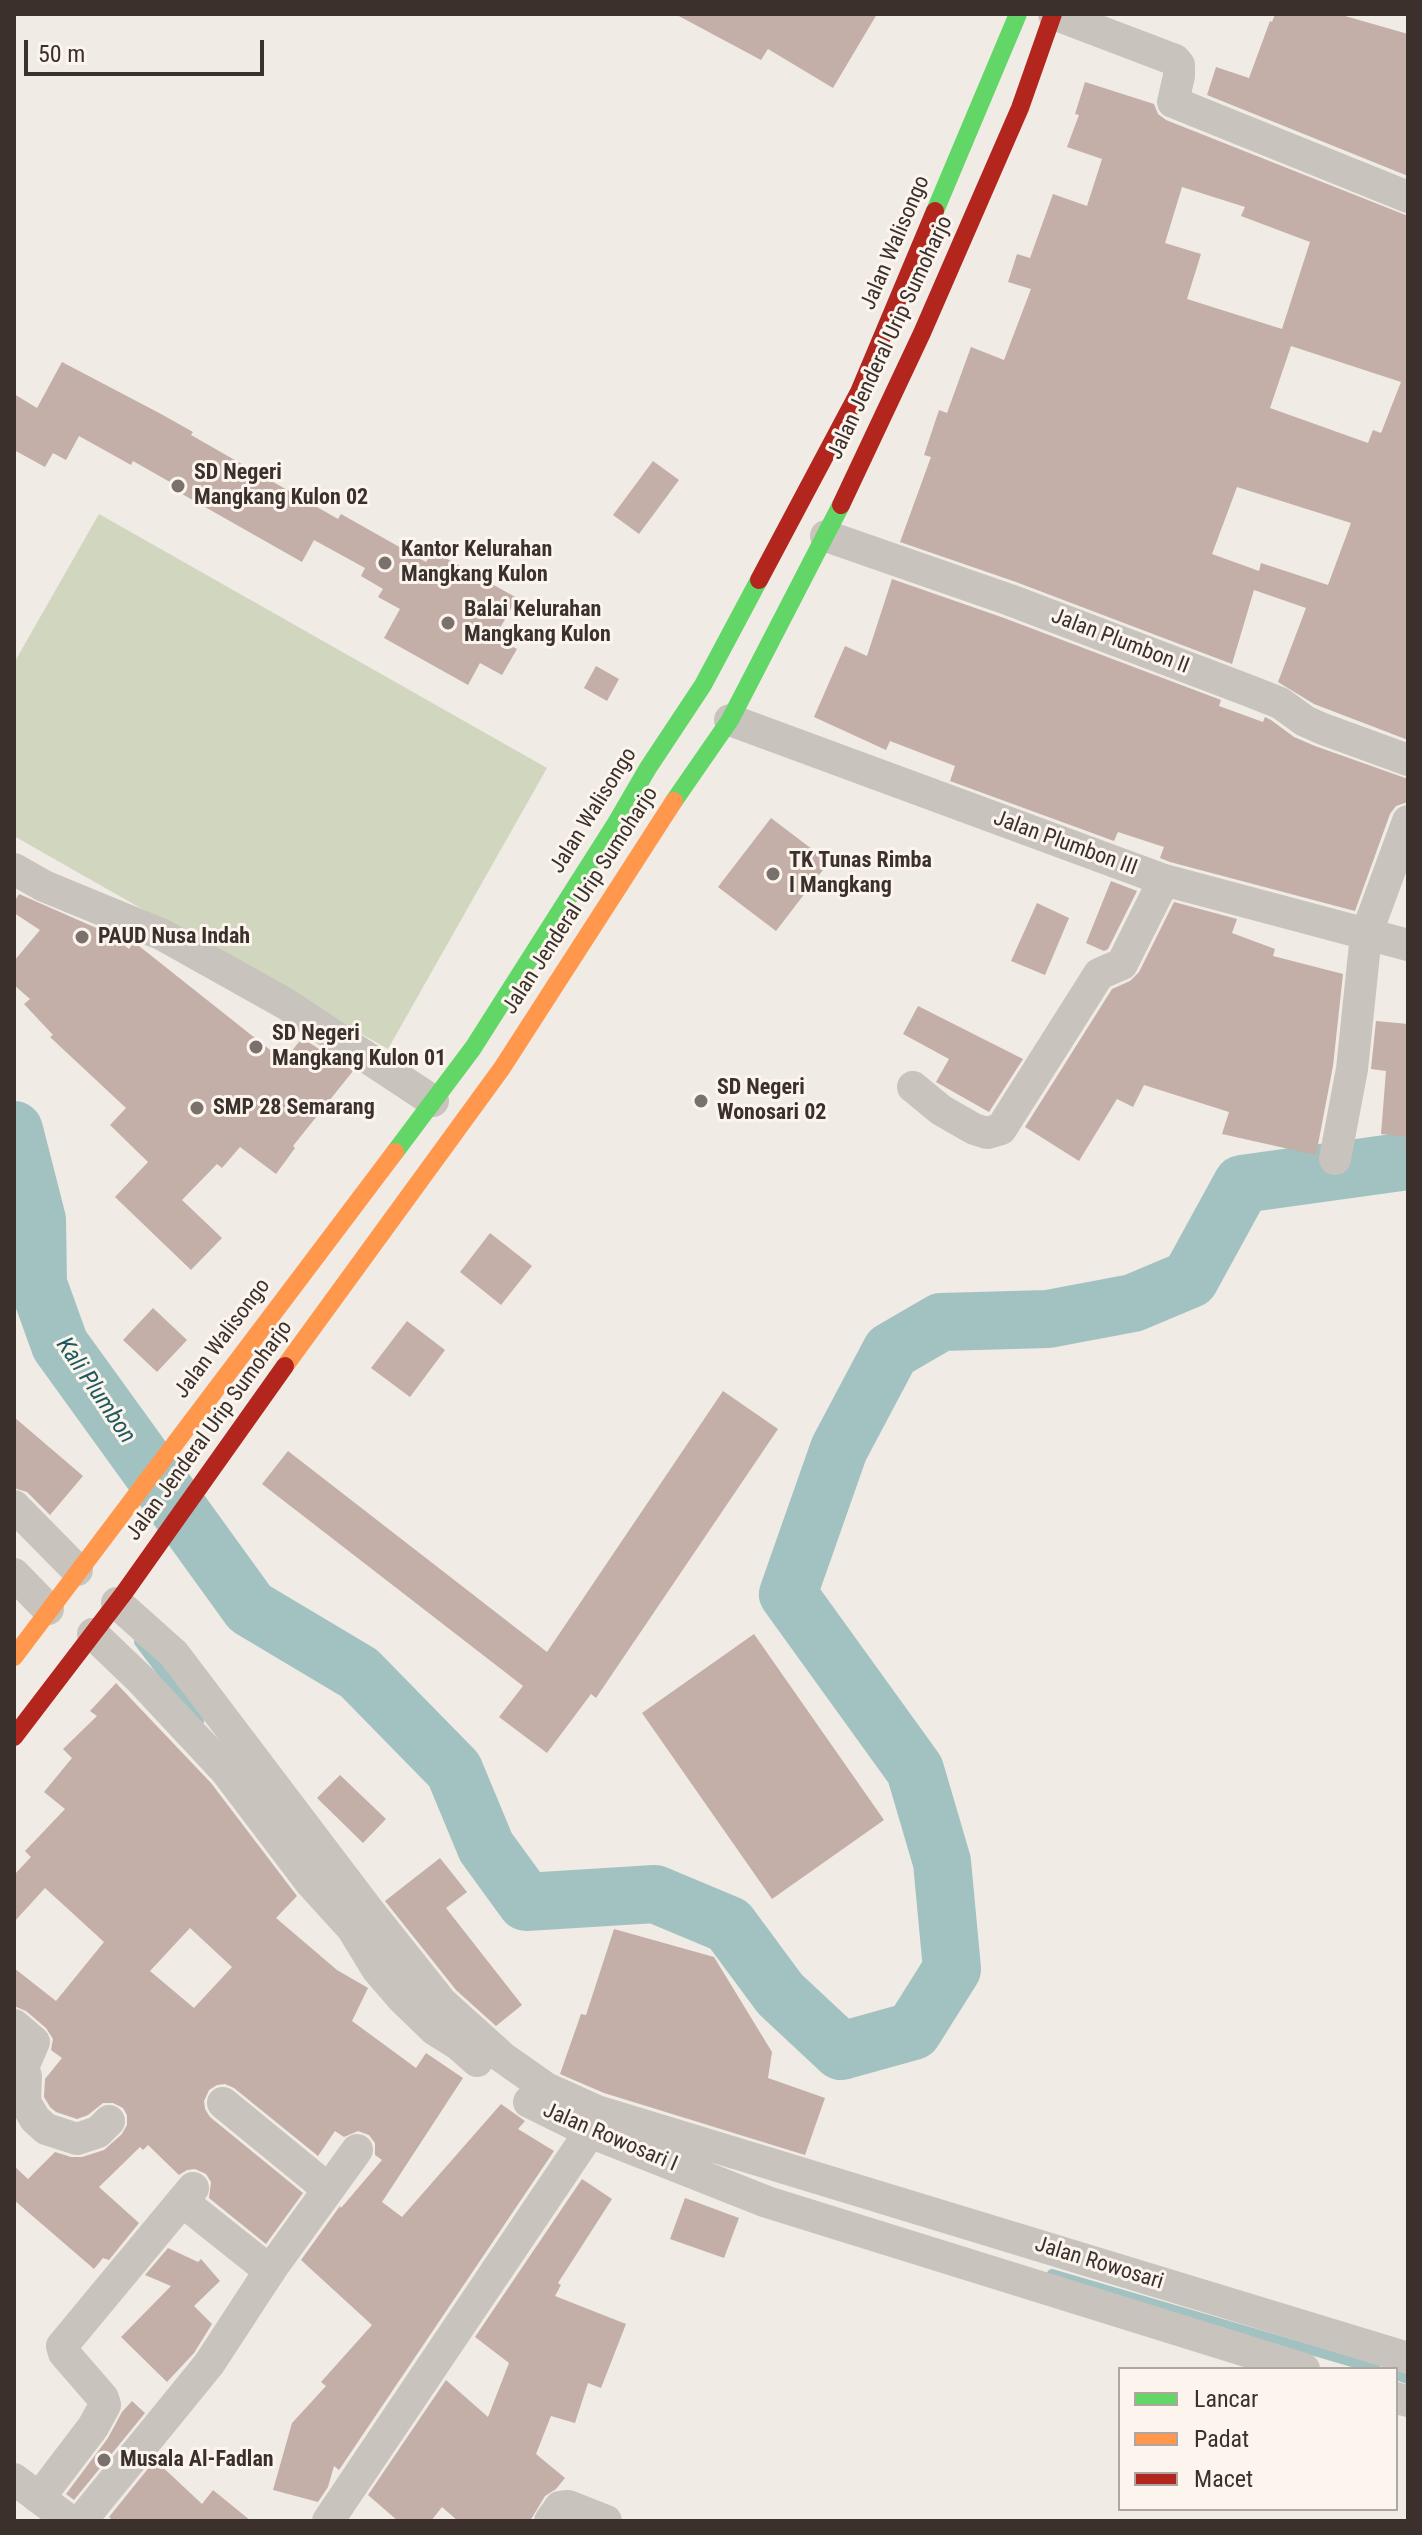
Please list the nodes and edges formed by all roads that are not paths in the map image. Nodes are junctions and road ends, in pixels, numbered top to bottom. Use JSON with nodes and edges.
{"nodes":[{"id":1,"x":1018,"y":14,"type":"edge"},
{"id":2,"x":1054,"y":14,"type":"edge"},
{"id":3,"x":1408,"y":197,"type":"edge"},
{"id":4,"x":892,"y":313,"type":"junction"},
{"id":5,"x":922,"y":333,"type":"junction"},
{"id":6,"x":826,"y":536,"type":"junction"},
{"id":7,"x":730,"y":720,"type":"junction"},
{"id":8,"x":1408,"y":760,"type":"edge"},
{"id":9,"x":1408,"y":821,"type":"edge"},
{"id":10,"x":14,"y":869,"type":"edge"},
{"id":11,"x":1164,"y":880,"type":"junction"},
{"id":12,"x":1366,"y":935,"type":"junction"},
{"id":13,"x":1408,"y":945,"type":"edge"},
{"id":14,"x":913,"y":1087,"type":"dead end"},
{"id":15,"x":433,"y":1101,"type":"junction"},
{"id":16,"x":1335,"y":1159,"type":"dead end"},
{"id":17,"x":14,"y":1506,"type":"edge"},
{"id":18,"x":82,"y":1565,"type":"junction"},
{"id":19,"x":14,"y":1574,"type":"edge"},
{"id":20,"x":121,"y":1598,"type":"junction"},
{"id":21,"x":48,"y":1609,"type":"junction"},
{"id":22,"x":93,"y":1634,"type":"junction"},
{"id":23,"x":14,"y":1657,"type":"edge"},
{"id":24,"x":14,"y":1737,"type":"edge"},
{"id":25,"x":14,"y":2025,"type":"edge"},
{"id":26,"x":223,"y":2103,"type":"dead end"},
{"id":27,"x":109,"y":2121,"type":"dead end"},
{"id":28,"x":590,"y":2132,"type":"junction"},
{"id":29,"x":357,"y":2150,"type":"dead end"},
{"id":30,"x":790,"y":2169,"type":"joint"},
{"id":31,"x":328,"y":2189,"type":"junction"},
{"id":32,"x":270,"y":2271,"type":"junction"},
{"id":33,"x":1408,"y":2358,"type":"edge"},
{"id":34,"x":1298,"y":2367,"type":"edge"},
{"id":35,"x":26,"y":2488,"type":"edge"},
{"id":36,"x":70,"y":2521,"type":"edge"},
{"id":37,"x":81,"y":2521,"type":"edge"},
{"id":38,"x":328,"y":2521,"type":"edge"},
{"id":39,"x":550,"y":2521,"type":"edge"},
{"id":40,"x":606,"y":2521,"type":"edge"}],
"edges":[{"from":1,"to":4,"type":"highway","name":"Jalan Walisongo"},
{"from":2,"to":3,"type":"street"},
{"from":2,"to":5,"type":"highway","name":"Jalan Jenderal Urip Sumoharjo"},
{"from":4,"to":5,"type":"highway"},
{"from":4,"to":15,"type":"highway","name":"Jalan Walisongo"},
{"from":5,"to":6,"type":"highway","name":"Jalan Jenderal Urip Sumoharjo"},
{"from":6,"to":7,"type":"highway","name":"Jalan Jenderal Urip Sumoharjo"},
{"from":6,"to":8,"type":"street","name":"Jalan Plumbon II"},
{"from":7,"to":11,"type":"street","name":"Jalan Plumbon III"},
{"from":7,"to":20,"type":"highway","name":"Jalan Jenderal Urip Sumoharjo"},
{"from":9,"to":12,"type":"street"},
{"from":10,"to":15,"type":"street"},
{"from":11,"to":12,"type":"street","name":"Jalan Plumbon III"},
{"from":11,"to":14,"type":"street"},
{"from":12,"to":13,"type":"street","name":"Jalan Plumbon III"},
{"from":12,"to":16,"type":"street"},
{"from":15,"to":18,"type":"highway","name":"Jalan Walisongo"},
{"from":17,"to":18,"type":"street"},
{"from":18,"to":21,"type":"highway"},
{"from":19,"to":21,"type":"street"},
{"from":20,"to":22,"type":"highway","name":"Jalan Jenderal Urip Sumoharjo"},
{"from":20,"to":30,"type":"street","name":"Jalan Rowosari I"},
{"from":21,"to":23,"type":"highway"},
{"from":22,"to":24,"type":"highway","name":"Jalan Jenderal Urip Sumoharjo"},
{"from":22,"to":28,"type":"street","name":"Jalan Rowosari I"},
{"from":25,"to":27,"type":"street"},
{"from":26,"to":31,"type":"street"},
{"from":28,"to":34,"type":"street","name":"Jalan Rowosari I"},
{"from":28,"to":38,"type":"street"},
{"from":29,"to":31,"type":"street"},
{"from":30,"to":33,"type":"street","name":"Jalan Rowosari"},
{"from":31,"to":32,"type":"street"},
{"from":32,"to":35,"type":"street"},
{"from":32,"to":37,"type":"street"},
{"from":35,"to":36,"type":"street"},
{"from":39,"to":40,"type":"street"}]}
